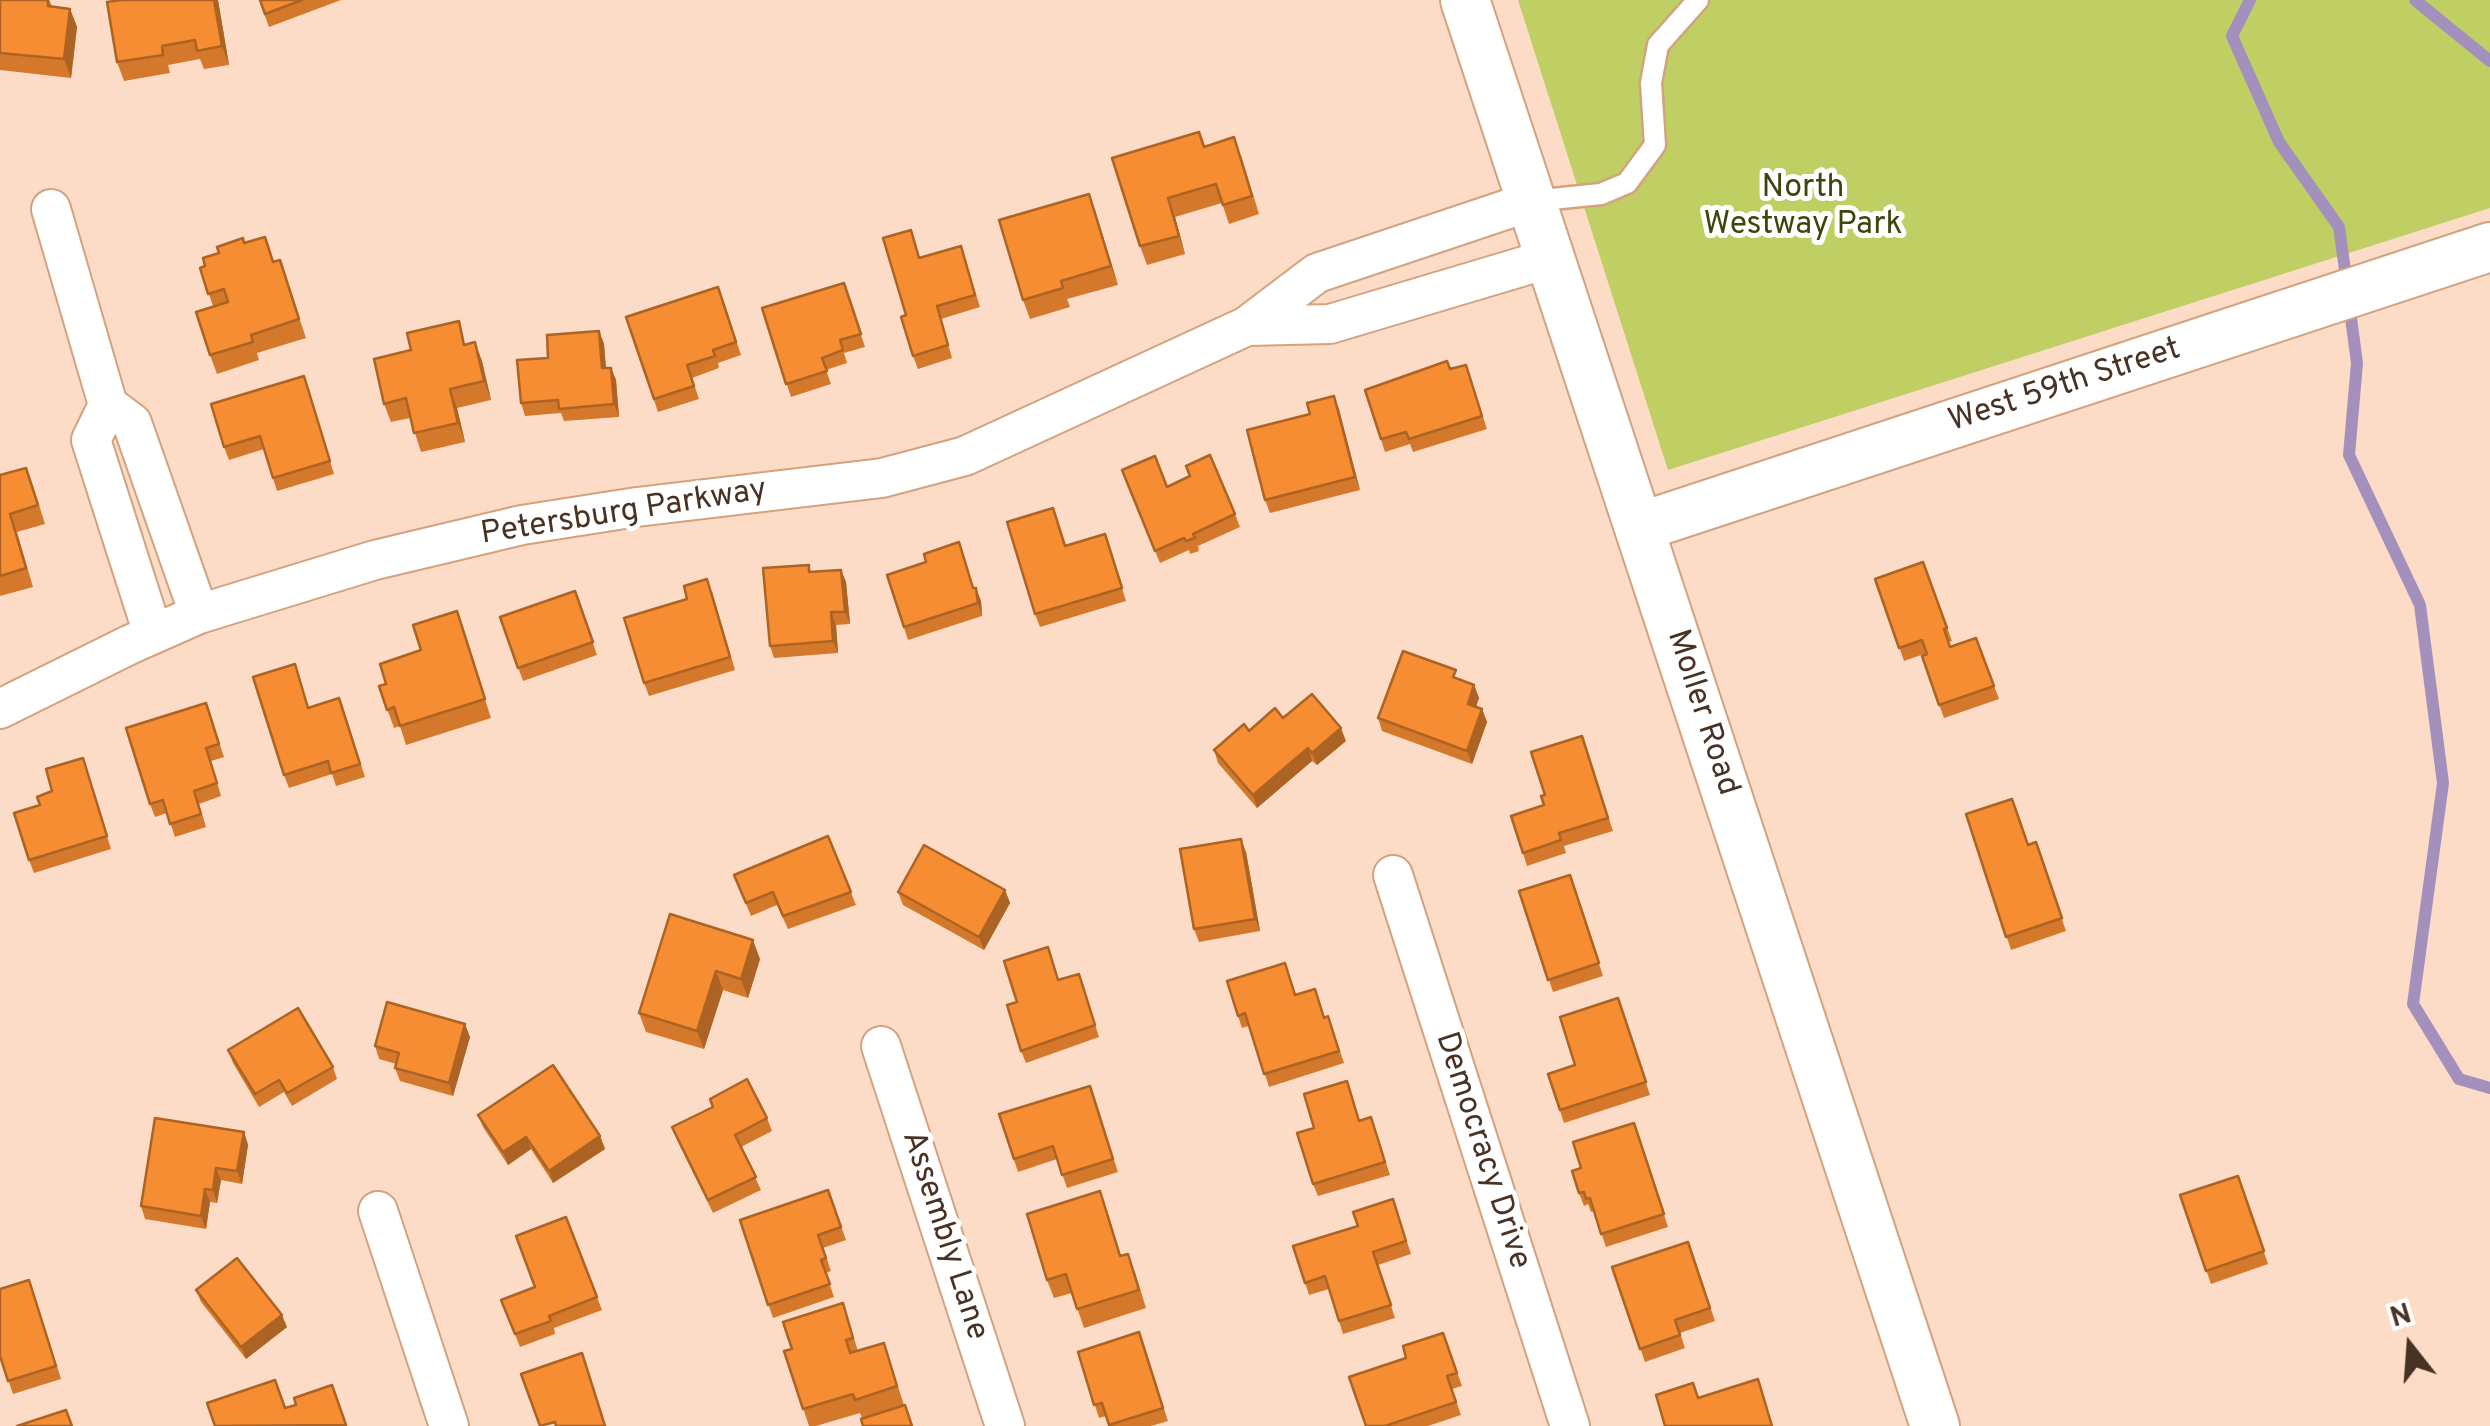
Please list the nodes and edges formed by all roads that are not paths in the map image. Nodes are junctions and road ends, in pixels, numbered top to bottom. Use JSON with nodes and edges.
{"nodes":[{"id":1,"x":1465,"y":0,"type":"edge"},
{"id":2,"x":1698,"y":0,"type":"edge"},
{"id":3,"x":1532,"y":201,"type":"junction"},
{"id":4,"x":51,"y":210,"type":"dead end"},
{"id":5,"x":2490,"y":248,"type":"edge"},
{"id":6,"x":1551,"y":258,"type":"junction"},
{"id":7,"x":1247,"y":326,"type":"junction"},
{"id":8,"x":108,"y":405,"type":"junction"},
{"id":9,"x":1640,"y":527,"type":"junction"},
{"id":10,"x":198,"y":614,"type":"junction"},
{"id":11,"x":153,"y":634,"type":"junction"},
{"id":12,"x":0,"y":709,"type":"edge"},
{"id":13,"x":1393,"y":876,"type":"dead end"},
{"id":14,"x":881,"y":1046,"type":"dead end"},
{"id":15,"x":378,"y":1211,"type":"dead end"},
{"id":16,"x":449,"y":1426,"type":"edge"},
{"id":17,"x":1005,"y":1426,"type":"edge"},
{"id":18,"x":1570,"y":1426,"type":"edge"},
{"id":19,"x":1935,"y":1426,"type":"edge"}],
"edges":[{"from":1,"to":3,"type":"street","name":"Moller Road"},
{"from":2,"to":3,"type":"lane"},
{"from":3,"to":6,"type":"street","name":"Moller Road"},
{"from":3,"to":7,"type":"street","name":"Petersburg Parkway"},
{"from":4,"to":8,"type":"street"},
{"from":5,"to":9,"type":"street","name":"West 59th Street"},
{"from":6,"to":7,"type":"street","name":"Petersburg Parkway"},
{"from":6,"to":9,"type":"street","name":"Moller Road"},
{"from":7,"to":10,"type":"street","name":"Petersburg Parkway"},
{"from":8,"to":10,"type":"street"},
{"from":8,"to":11,"type":"street"},
{"from":9,"to":19,"type":"street","name":"Moller Road"},
{"from":10,"to":11,"type":"street","name":"Petersburg Parkway"},
{"from":11,"to":12,"type":"street","name":"Petersburg Parkway"},
{"from":13,"to":18,"type":"street","name":"Democracy Drive"},
{"from":14,"to":17,"type":"street","name":"Assembly Lane"},
{"from":15,"to":16,"type":"street"}]}
